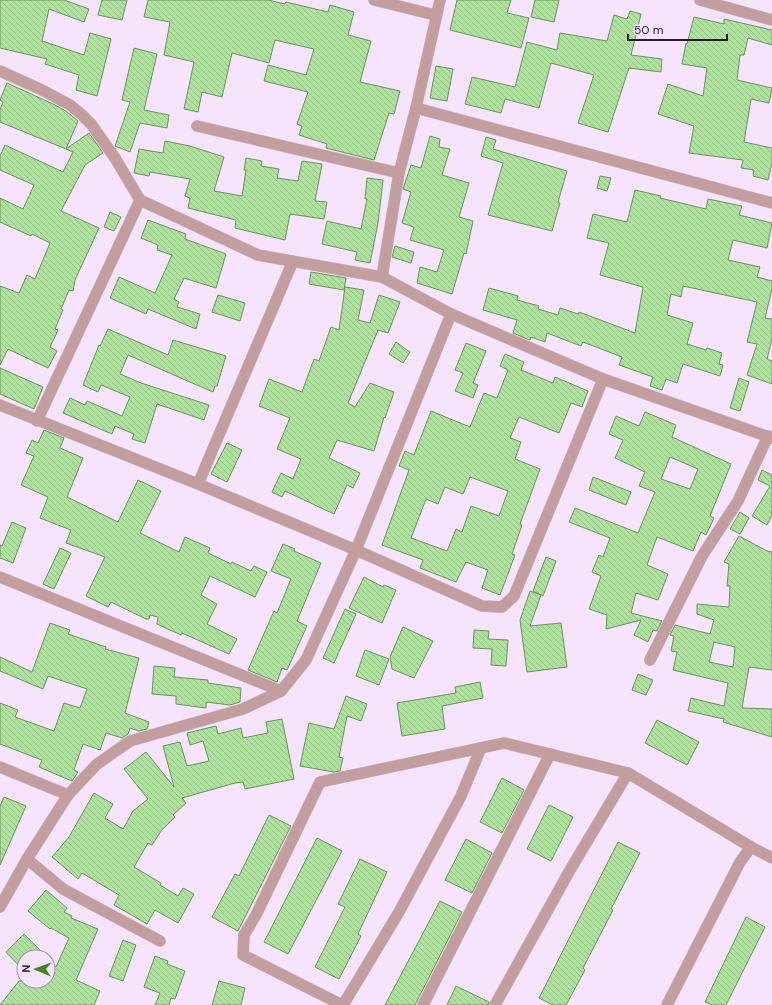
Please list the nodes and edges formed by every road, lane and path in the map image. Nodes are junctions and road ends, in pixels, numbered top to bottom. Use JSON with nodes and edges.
{"nodes":[{"id":1,"x":374,"y":0,"type":"edge"},
{"id":2,"x":440,"y":0,"type":"edge"},
{"id":3,"x":700,"y":0,"type":"edge"},
{"id":4,"x":435,"y":15,"type":"junction"},
{"id":5,"x":772,"y":20,"type":"edge"},
{"id":6,"x":1,"y":73,"type":"edge"},
{"id":7,"x":416,"y":108,"type":"junction"},
{"id":8,"x":197,"y":126,"type":"dead end"},
{"id":9,"x":399,"y":173,"type":"junction"},
{"id":10,"x":140,"y":200,"type":"junction"},
{"id":11,"x":772,"y":203,"type":"edge"},
{"id":12,"x":293,"y":261,"type":"junction"},
{"id":13,"x":382,"y":277,"type":"junction"},
{"id":14,"x":451,"y":314,"type":"junction"},
{"id":15,"x":603,"y":379,"type":"junction"},
{"id":16,"x":0,"y":405,"type":"edge"},
{"id":17,"x":37,"y":421,"type":"junction"},
{"id":18,"x":770,"y":437,"type":"edge"},
{"id":19,"x":198,"y":484,"type":"junction"},
{"id":20,"x":356,"y":550,"type":"junction"},
{"id":21,"x":0,"y":577,"type":"edge"},
{"id":22,"x":650,"y":660,"type":"dead end"},
{"id":23,"x":280,"y":691,"type":"junction"},
{"id":24,"x":480,"y":748,"type":"junction"},
{"id":25,"x":550,"y":754,"type":"junction"},
{"id":26,"x":0,"y":767,"type":"edge"},
{"id":27,"x":628,"y":774,"type":"junction"},
{"id":28,"x":68,"y":795,"type":"junction"},
{"id":29,"x":751,"y":847,"type":"junction"},
{"id":30,"x":772,"y":858,"type":"edge"},
{"id":31,"x":27,"y":859,"type":"junction"},
{"id":32,"x":0,"y":907,"type":"edge"},
{"id":33,"x":160,"y":941,"type":"dead end"},
{"id":34,"x":343,"y":1005,"type":"edge"},
{"id":35,"x":423,"y":1005,"type":"edge"},
{"id":36,"x":495,"y":1005,"type":"edge"},
{"id":37,"x":666,"y":1005,"type":"edge"}],
"edges":[{"from":1,"to":4,"type":"street"},
{"from":2,"to":4,"type":"street"},
{"from":3,"to":5,"type":"street"},
{"from":4,"to":7,"type":"street"},
{"from":6,"to":10,"type":"street"},
{"from":7,"to":9,"type":"street"},
{"from":7,"to":11,"type":"street"},
{"from":8,"to":9,"type":"street"},
{"from":9,"to":13,"type":"street"},
{"from":10,"to":12,"type":"street"},
{"from":10,"to":17,"type":"street"},
{"from":12,"to":13,"type":"street"},
{"from":12,"to":19,"type":"street"},
{"from":13,"to":14,"type":"street"},
{"from":14,"to":15,"type":"street"},
{"from":14,"to":20,"type":"street"},
{"from":15,"to":18,"type":"street"},
{"from":15,"to":20,"type":"street"},
{"from":16,"to":17,"type":"street"},
{"from":17,"to":19,"type":"street"},
{"from":18,"to":22,"type":"street"},
{"from":19,"to":20,"type":"street"},
{"from":20,"to":23,"type":"street"},
{"from":21,"to":23,"type":"street"},
{"from":23,"to":28,"type":"street"},
{"from":24,"to":25,"type":"street"},
{"from":24,"to":34,"type":"street"},
{"from":24,"to":34,"type":"street"},
{"from":25,"to":27,"type":"street"},
{"from":25,"to":35,"type":"street"},
{"from":26,"to":28,"type":"street"},
{"from":27,"to":29,"type":"street"},
{"from":27,"to":36,"type":"street"},
{"from":28,"to":31,"type":"street"},
{"from":29,"to":30,"type":"street"},
{"from":29,"to":37,"type":"street"},
{"from":31,"to":32,"type":"street"},
{"from":31,"to":33,"type":"street"}]}
